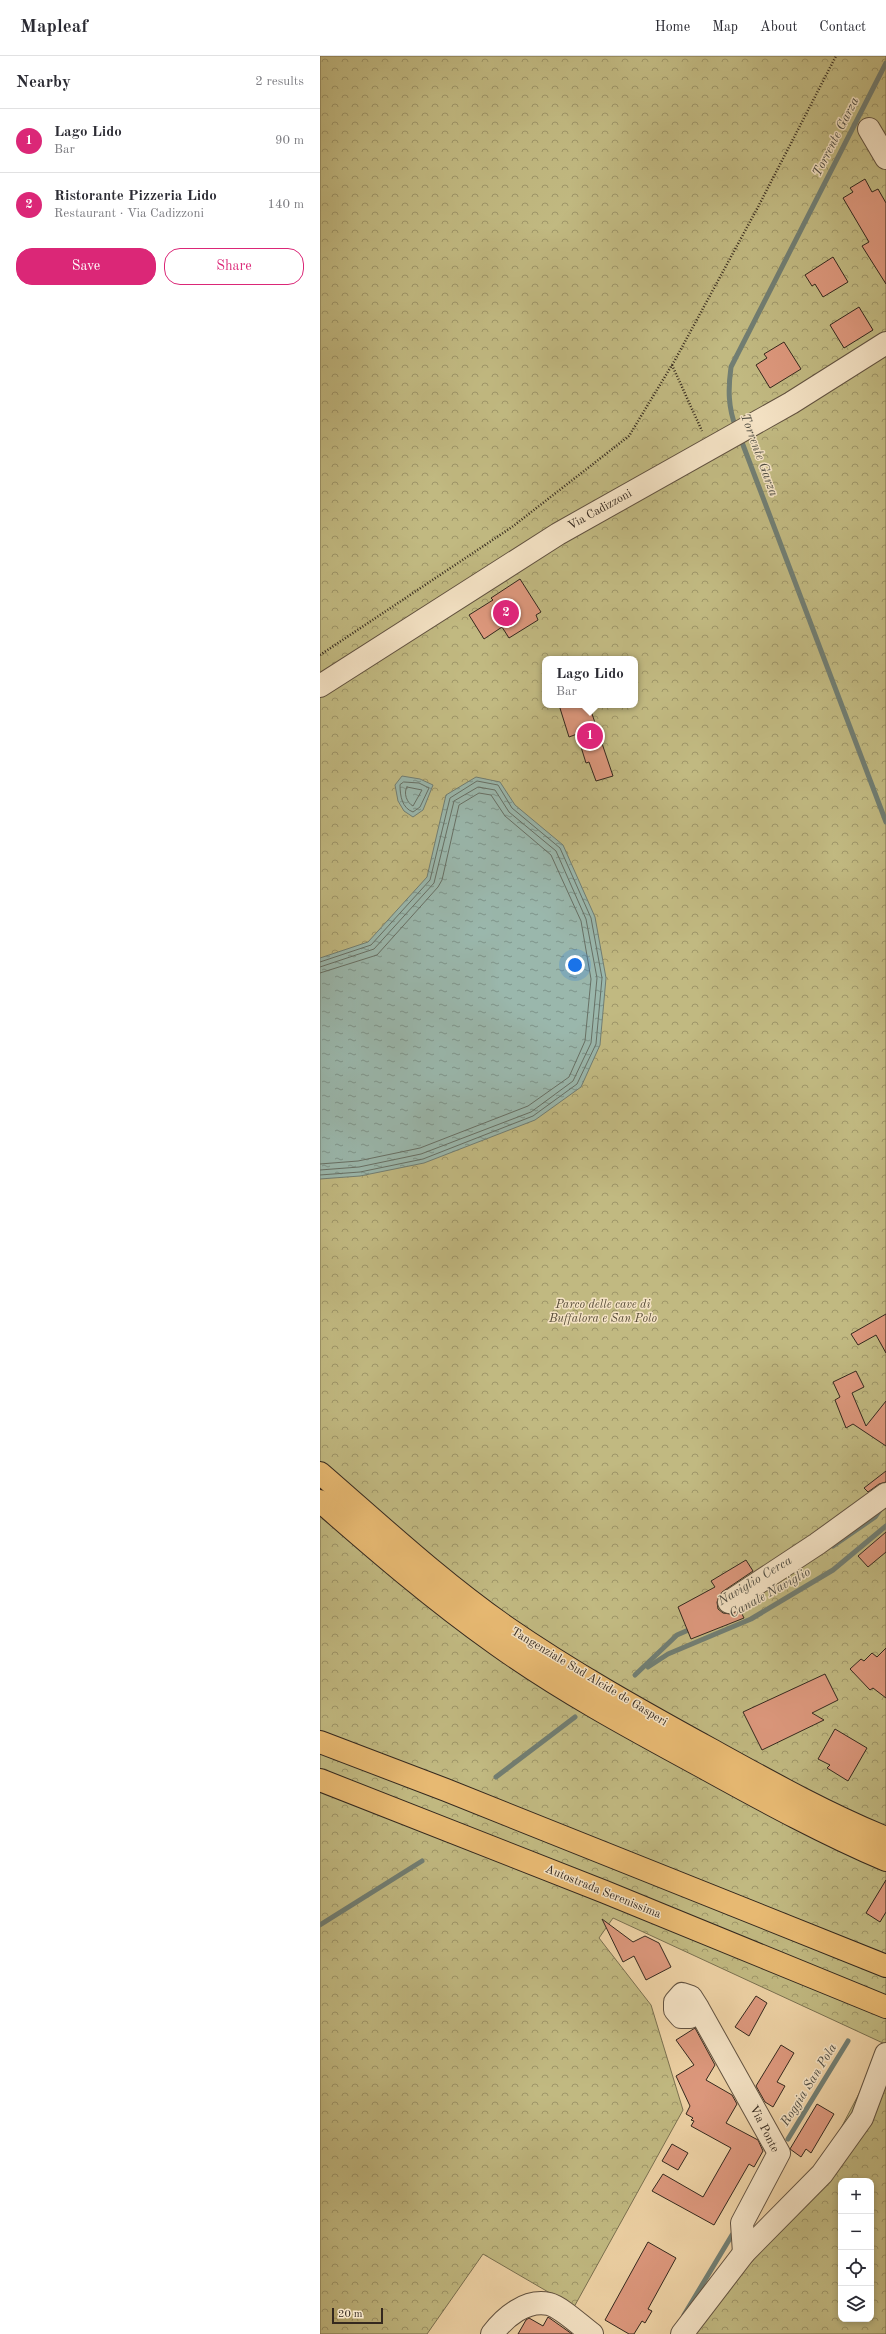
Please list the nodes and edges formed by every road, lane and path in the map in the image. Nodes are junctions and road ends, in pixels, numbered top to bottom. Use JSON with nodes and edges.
{"nodes":[{"id":1,"x":836,"y":56,"type":"edge"},
{"id":2,"x":868,"y":130,"type":"dead end"},
{"id":3,"x":886,"y":158,"type":"edge"},
{"id":4,"x":886,"y":342,"type":"edge"},
{"id":5,"x":672,"y":365,"type":"junction"},
{"id":6,"x":718,"y":444,"type":"junction"},
{"id":7,"x":320,"y":655,"type":"edge"},
{"id":8,"x":320,"y":686,"type":"edge"},
{"id":9,"x":320,"y":1473,"type":"edge"},
{"id":10,"x":886,"y":1494,"type":"edge"},
{"id":11,"x":320,"y":1501,"type":"edge"},
{"id":12,"x":729,"y":1602,"type":"dead end"},
{"id":13,"x":320,"y":1742,"type":"edge"},
{"id":14,"x":320,"y":1780,"type":"edge"},
{"id":15,"x":886,"y":1838,"type":"edge"},
{"id":16,"x":886,"y":1860,"type":"edge"},
{"id":17,"x":886,"y":1966,"type":"edge"},
{"id":18,"x":886,"y":2007,"type":"edge"},
{"id":19,"x":698,"y":2008,"type":"dead end"},
{"id":20,"x":886,"y":2054,"type":"edge"},
{"id":21,"x":744,"y":2253,"type":"junction"},
{"id":22,"x":492,"y":2334,"type":"edge"},
{"id":23,"x":592,"y":2334,"type":"edge"},
{"id":24,"x":682,"y":2334,"type":"edge"}],
"edges":[{"from":1,"to":5,"type":"path"},
{"from":2,"to":3,"type":"street"},
{"from":4,"to":6,"type":"street","name":"Via Cadizzoni"},
{"from":5,"to":6,"type":"path"},
{"from":5,"to":7,"type":"path"},
{"from":6,"to":8,"type":"street","name":"Via Cadizzoni"},
{"from":9,"to":15,"type":"highway","name":"Tangenziale Sud Alcide de Gasperi"},
{"from":10,"to":12,"type":"street"},
{"from":11,"to":16,"type":"highway","name":"Tangenziale Sud Alcide de Gasperi"},
{"from":13,"to":17,"type":"highway"},
{"from":14,"to":18,"type":"highway","name":"Autostrada Serenissima"},
{"from":19,"to":21,"type":"street","name":"Via Ponte"},
{"from":20,"to":21,"type":"street"},
{"from":21,"to":24,"type":"street"},
{"from":22,"to":23,"type":"street"}]}
